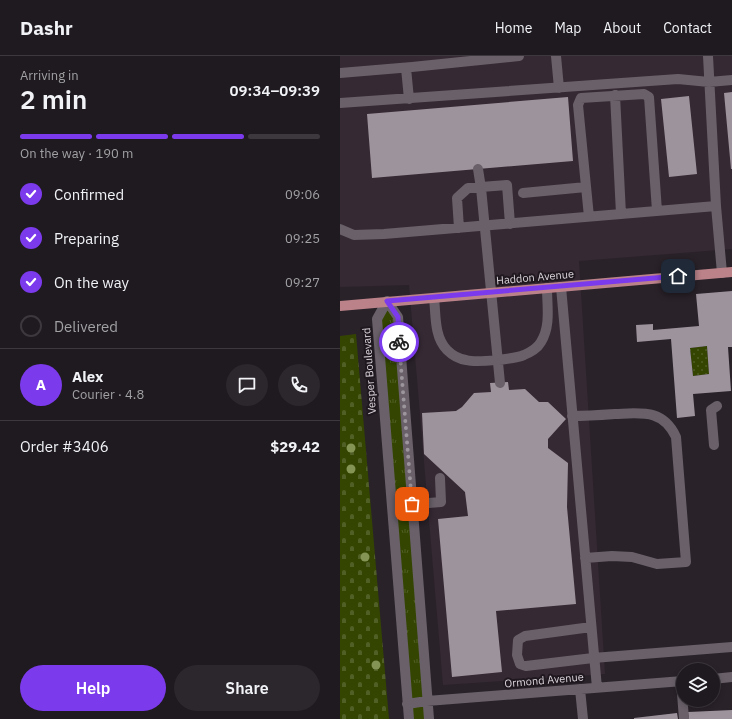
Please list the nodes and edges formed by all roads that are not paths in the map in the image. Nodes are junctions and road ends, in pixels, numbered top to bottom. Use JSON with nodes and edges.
{"nodes":[{"id":1,"x":519,"y":56,"type":"edge"},
{"id":2,"x":556,"y":56,"type":"edge"},
{"id":3,"x":708,"y":56,"type":"edge"},
{"id":4,"x":406,"y":68,"type":"junction"},
{"id":5,"x":340,"y":73,"type":"edge"},
{"id":6,"x":732,"y":80,"type":"edge"},
{"id":7,"x":709,"y":82,"type":"junction"},
{"id":8,"x":559,"y":88,"type":"junction"},
{"id":9,"x":615,"y":95,"type":"junction"},
{"id":10,"x":409,"y":98,"type":"junction"},
{"id":11,"x":340,"y":104,"type":"edge"},
{"id":12,"x":478,"y":169,"type":"dead end"},
{"id":13,"x":586,"y":187,"type":"junction"},
{"id":14,"x":481,"y":188,"type":"junction"},
{"id":15,"x":523,"y":193,"type":"dead end"},
{"id":16,"x":716,"y":206,"type":"junction"},
{"id":17,"x":657,"y":211,"type":"junction"},
{"id":18,"x":621,"y":214,"type":"junction"},
{"id":19,"x":589,"y":217,"type":"junction"},
{"id":20,"x":510,"y":224,"type":"junction"},
{"id":21,"x":484,"y":226,"type":"junction"},
{"id":22,"x":459,"y":228,"type":"junction"},
{"id":23,"x":340,"y":229,"type":"edge"},
{"id":24,"x":727,"y":272,"type":"edge"},
{"id":25,"x":561,"y":287,"type":"junction"},
{"id":26,"x":547,"y":288,"type":"junction"},
{"id":27,"x":490,"y":293,"type":"junction"},
{"id":28,"x":434,"y":298,"type":"junction"},
{"id":29,"x":387,"y":301,"type":"junction"},
{"id":30,"x":340,"y":306,"type":"edge"},
{"id":31,"x":497,"y":359,"type":"junction"},
{"id":32,"x":500,"y":382,"type":"dead end"},
{"id":33,"x":718,"y":406,"type":"dead end"},
{"id":34,"x":572,"y":416,"type":"junction"},
{"id":35,"x":714,"y":445,"type":"dead end"},
{"id":36,"x":440,"y":478,"type":"dead end"},
{"id":37,"x":412,"y":504,"type":"junction"},
{"id":38,"x":392,"y":506,"type":"junction"},
{"id":39,"x":585,"y":558,"type":"junction"},
{"id":40,"x":591,"y":627,"type":"junction"},
{"id":41,"x":732,"y":647,"type":"edge"},
{"id":42,"x":593,"y":658,"type":"junction"},
{"id":43,"x":732,"y":677,"type":"edge"},
{"id":44,"x":720,"y":678,"type":"edge"},
{"id":45,"x":676,"y":681,"type":"edge"},
{"id":46,"x":596,"y":688,"type":"junction"},
{"id":47,"x":580,"y":689,"type":"junction"},
{"id":48,"x":427,"y":701,"type":"junction"},
{"id":49,"x":407,"y":704,"type":"junction"},
{"id":50,"x":683,"y":707,"type":"edge"},
{"id":51,"x":408,"y":719,"type":"edge"},
{"id":52,"x":429,"y":719,"type":"edge"},
{"id":53,"x":583,"y":719,"type":"edge"},
{"id":54,"x":684,"y":719,"type":"edge"}],
"edges":[{"from":1,"to":4,"type":"street"},
{"from":2,"to":8,"type":"street"},
{"from":3,"to":7,"type":"street"},
{"from":4,"to":5,"type":"street"},
{"from":4,"to":10,"type":"street"},
{"from":6,"to":7,"type":"street"},
{"from":7,"to":8,"type":"street"},
{"from":7,"to":16,"type":"street"},
{"from":8,"to":10,"type":"street"},
{"from":9,"to":13,"type":"street"},
{"from":9,"to":17,"type":"street"},
{"from":9,"to":18,"type":"street"},
{"from":10,"to":11,"type":"street"},
{"from":12,"to":14,"type":"street"},
{"from":13,"to":15,"type":"street"},
{"from":13,"to":19,"type":"street"},
{"from":14,"to":20,"type":"street"},
{"from":14,"to":21,"type":"street"},
{"from":14,"to":22,"type":"street"},
{"from":16,"to":17,"type":"street"},
{"from":16,"to":24,"type":"street"},
{"from":17,"to":18,"type":"street"},
{"from":18,"to":19,"type":"street"},
{"from":19,"to":20,"type":"street"},
{"from":20,"to":21,"type":"street"},
{"from":21,"to":22,"type":"street"},
{"from":21,"to":27,"type":"street"},
{"from":22,"to":23,"type":"street"},
{"from":24,"to":25,"type":"main road","name":"Haddon Avenue"},
{"from":25,"to":26,"type":"main road","name":"Haddon Avenue"},
{"from":25,"to":34,"type":"street"},
{"from":26,"to":27,"type":"main road","name":"Haddon Avenue"},
{"from":26,"to":31,"type":"street"},
{"from":27,"to":28,"type":"main road","name":"Haddon Avenue"},
{"from":27,"to":31,"type":"street"},
{"from":28,"to":29,"type":"main road","name":"Haddon Avenue"},
{"from":28,"to":31,"type":"street"},
{"from":29,"to":30,"type":"main road","name":"Haddon Avenue"},
{"from":29,"to":37,"type":"street"},
{"from":29,"to":38,"type":"street","name":"Vesper Boulevard"},
{"from":31,"to":32,"type":"street"},
{"from":33,"to":35,"type":"street"},
{"from":34,"to":39,"type":"street"},
{"from":34,"to":39,"type":"street"},
{"from":36,"to":37,"type":"street"},
{"from":37,"to":38,"type":"street"},
{"from":37,"to":48,"type":"street"},
{"from":38,"to":49,"type":"street","name":"Vesper Boulevard"},
{"from":39,"to":40,"type":"street"},
{"from":40,"to":42,"type":"street"},
{"from":40,"to":42,"type":"street"},
{"from":41,"to":42,"type":"street"},
{"from":42,"to":46,"type":"street"},
{"from":43,"to":44,"type":"street"},
{"from":45,"to":46,"type":"street","name":"Ormond Avenue"},
{"from":46,"to":47,"type":"street","name":"Ormond Avenue"},
{"from":47,"to":48,"type":"street","name":"Ormond Avenue"},
{"from":47,"to":53,"type":"street"},
{"from":48,"to":49,"type":"street","name":"Ormond Avenue"},
{"from":48,"to":52,"type":"street"},
{"from":49,"to":51,"type":"street","name":"Vesper Boulevard"},
{"from":50,"to":54,"type":"street"}]}
